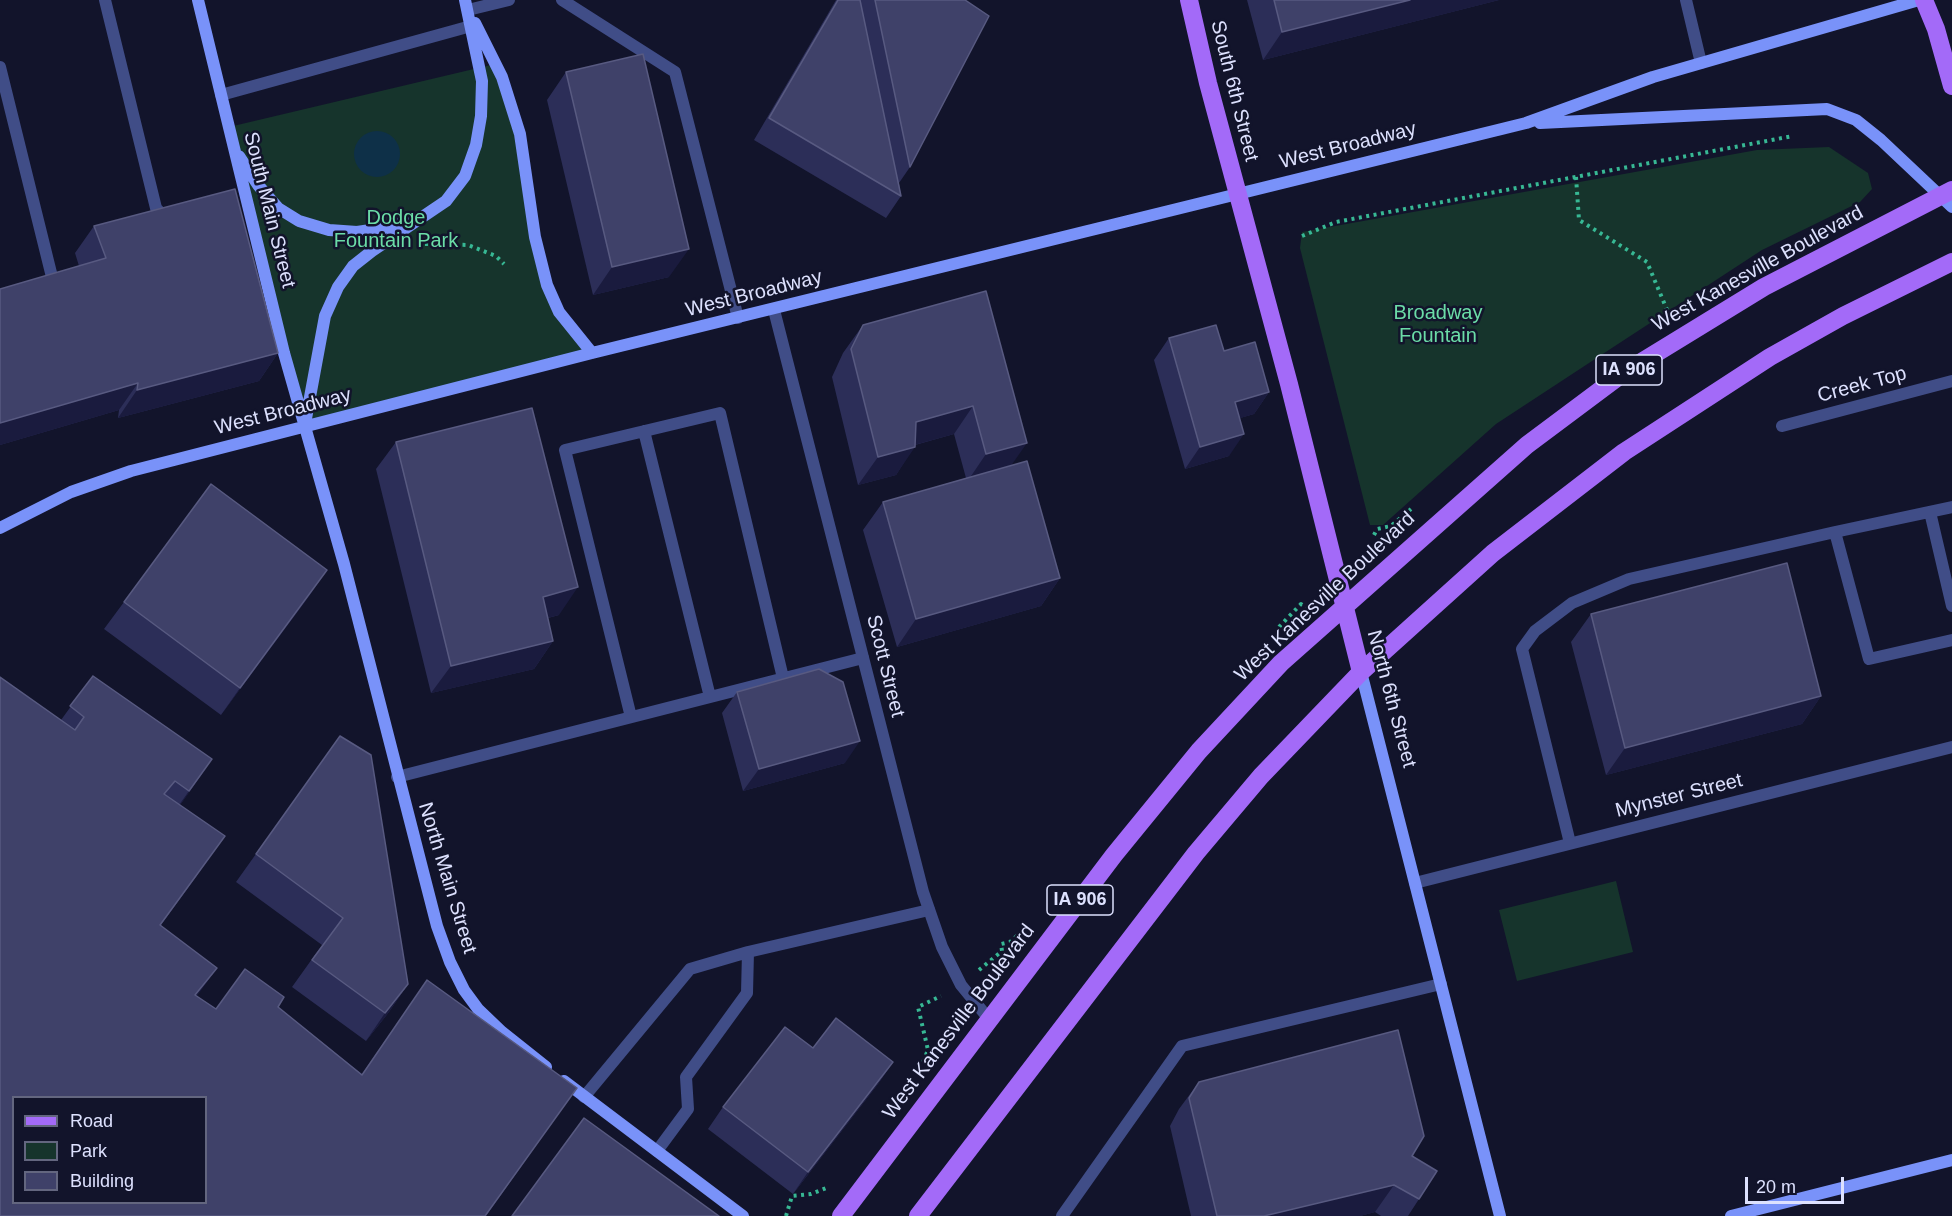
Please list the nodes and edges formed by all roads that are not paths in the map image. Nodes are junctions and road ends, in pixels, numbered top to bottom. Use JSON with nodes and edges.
{"nodes":[{"id":1,"x":105,"y":0,"type":"edge"},
{"id":2,"x":198,"y":0,"type":"edge"},
{"id":3,"x":509,"y":0,"type":"edge"},
{"id":4,"x":562,"y":0,"type":"edge"},
{"id":5,"x":1189,"y":0,"type":"edge"},
{"id":6,"x":1686,"y":0,"type":"edge"},
{"id":7,"x":1921,"y":0,"type":"edge"},
{"id":8,"x":467,"y":5,"type":"edge"},
{"id":9,"x":471,"y":26,"type":"junction"},
{"id":10,"x":1701,"y":63,"type":"junction"},
{"id":11,"x":0,"y":67,"type":"edge"},
{"id":12,"x":1952,"y":86,"type":"edge"},
{"id":13,"x":221,"y":95,"type":"junction"},
{"id":14,"x":1526,"y":123,"type":"junction"},
{"id":15,"x":234,"y":147,"type":"junction"},
{"id":16,"x":1237,"y":193,"type":"junction"},
{"id":17,"x":1948,"y":197,"type":"edge"},
{"id":18,"x":424,"y":216,"type":"junction"},
{"id":19,"x":176,"y":219,"type":"edge"},
{"id":20,"x":1952,"y":261,"type":"edge"},
{"id":21,"x":32,"y":286,"type":"edge"},
{"id":22,"x":774,"y":310,"type":"junction"},
{"id":23,"x":738,"y":318,"type":"junction"},
{"id":24,"x":592,"y":353,"type":"junction"},
{"id":25,"x":1952,"y":381,"type":"edge"},
{"id":26,"x":1782,"y":426,"type":"dead end"},
{"id":27,"x":304,"y":428,"type":"junction"},
{"id":28,"x":644,"y":431,"type":"junction"},
{"id":29,"x":1952,"y":507,"type":"edge"},
{"id":30,"x":1930,"y":512,"type":"junction"},
{"id":31,"x":0,"y":528,"type":"edge"},
{"id":32,"x":1835,"y":532,"type":"junction"},
{"id":33,"x":1344,"y":605,"type":"junction"},
{"id":34,"x":1952,"y":606,"type":"edge"},
{"id":35,"x":1952,"y":640,"type":"edge"},
{"id":36,"x":863,"y":658,"type":"junction"},
{"id":37,"x":1361,"y":672,"type":"junction"},
{"id":38,"x":783,"y":678,"type":"junction"},
{"id":39,"x":710,"y":697,"type":"junction"},
{"id":40,"x":631,"y":717,"type":"junction"},
{"id":41,"x":1952,"y":747,"type":"edge"},
{"id":42,"x":397,"y":777,"type":"junction"},
{"id":43,"x":1570,"y":843,"type":"junction"},
{"id":44,"x":1415,"y":883,"type":"junction"},
{"id":45,"x":929,"y":910,"type":"junction"},
{"id":46,"x":748,"y":952,"type":"junction"},
{"id":47,"x":1440,"y":984,"type":"junction"},
{"id":48,"x":988,"y":1019,"type":"junction"},
{"id":49,"x":584,"y":1096,"type":"junction"},
{"id":50,"x":657,"y":1151,"type":"junction"},
{"id":51,"x":1952,"y":1160,"type":"edge"},
{"id":52,"x":743,"y":1216,"type":"edge"},
{"id":53,"x":841,"y":1216,"type":"edge"},
{"id":54,"x":918,"y":1216,"type":"edge"},
{"id":55,"x":1062,"y":1216,"type":"edge"},
{"id":56,"x":1500,"y":1216,"type":"edge"},
{"id":57,"x":1731,"y":1216,"type":"edge"}],
"edges":[{"from":1,"to":19,"type":"street"},
{"from":2,"to":13,"type":"main road","name":"South Main Street"},
{"from":3,"to":8,"type":"street"},
{"from":4,"to":23,"type":"street"},
{"from":5,"to":16,"type":"main road","name":"South 6th Street"},
{"from":6,"to":10,"type":"street"},
{"from":7,"to":10,"type":"main road","name":"West Broadway"},
{"from":7,"to":12,"type":"main road"},
{"from":8,"to":9,"type":"main road"},
{"from":8,"to":24,"type":"main road"},
{"from":9,"to":13,"type":"street"},
{"from":9,"to":18,"type":"main road"},
{"from":10,"to":14,"type":"main road","name":"West Broadway"},
{"from":11,"to":21,"type":"street"},
{"from":13,"to":15,"type":"main road","name":"South Main Street"},
{"from":14,"to":16,"type":"main road","name":"West Broadway"},
{"from":14,"to":17,"type":"main road","name":"West Broadway"},
{"from":15,"to":18,"type":"main road"},
{"from":15,"to":27,"type":"main road","name":"South Main Street"},
{"from":16,"to":22,"type":"main road","name":"West Broadway"},
{"from":16,"to":33,"type":"main road","name":"North 6th Street"},
{"from":17,"to":33,"type":"main road","name":"West Kanesville Boulevard","number":"IA 906"},
{"from":18,"to":27,"type":"main road"},
{"from":20,"to":37,"type":"main road","number":"IA 906"},
{"from":22,"to":23,"type":"main road","name":"West Broadway"},
{"from":22,"to":36,"type":"street","name":"Scott Street"},
{"from":23,"to":24,"type":"main road","name":"West Broadway"},
{"from":24,"to":27,"type":"main road","name":"West Broadway"},
{"from":25,"to":26,"type":"street","name":"Creek Top"},
{"from":27,"to":31,"type":"main road","name":"West Broadway"},
{"from":27,"to":42,"type":"main road","name":"North Main Street"},
{"from":28,"to":38,"type":"street"},
{"from":28,"to":39,"type":"street"},
{"from":28,"to":40,"type":"street"},
{"from":29,"to":30,"type":"street"},
{"from":30,"to":32,"type":"street"},
{"from":30,"to":34,"type":"street"},
{"from":32,"to":35,"type":"street"},
{"from":32,"to":43,"type":"street"},
{"from":33,"to":37,"type":"main road","name":"North 6th Street"},
{"from":33,"to":48,"type":"main road","name":"West Kanesville Boulevard","number":"IA 906"},
{"from":36,"to":38,"type":"street"},
{"from":36,"to":45,"type":"street","name":"Scott Street"},
{"from":37,"to":44,"type":"main road","name":"North 6th Street"},
{"from":37,"to":54,"type":"main road","number":"IA 906"},
{"from":38,"to":39,"type":"street"},
{"from":39,"to":40,"type":"street"},
{"from":40,"to":42,"type":"street"},
{"from":41,"to":43,"type":"street","name":"Mynster Street"},
{"from":42,"to":49,"type":"main road","name":"North Main Street"},
{"from":43,"to":44,"type":"street","name":"Mynster Street"},
{"from":44,"to":47,"type":"main road","name":"North 6th Street"},
{"from":45,"to":46,"type":"street"},
{"from":45,"to":48,"type":"street","name":"Scott Street"},
{"from":46,"to":49,"type":"street"},
{"from":46,"to":50,"type":"street"},
{"from":47,"to":55,"type":"street"},
{"from":47,"to":56,"type":"main road","name":"North 6th Street"},
{"from":48,"to":53,"type":"main road","name":"West Kanesville Boulevard","number":"IA 906"},
{"from":49,"to":50,"type":"main road","name":"North Main Street"},
{"from":50,"to":52,"type":"main road","name":"North Main Street"},
{"from":51,"to":57,"type":"main road"}]}
